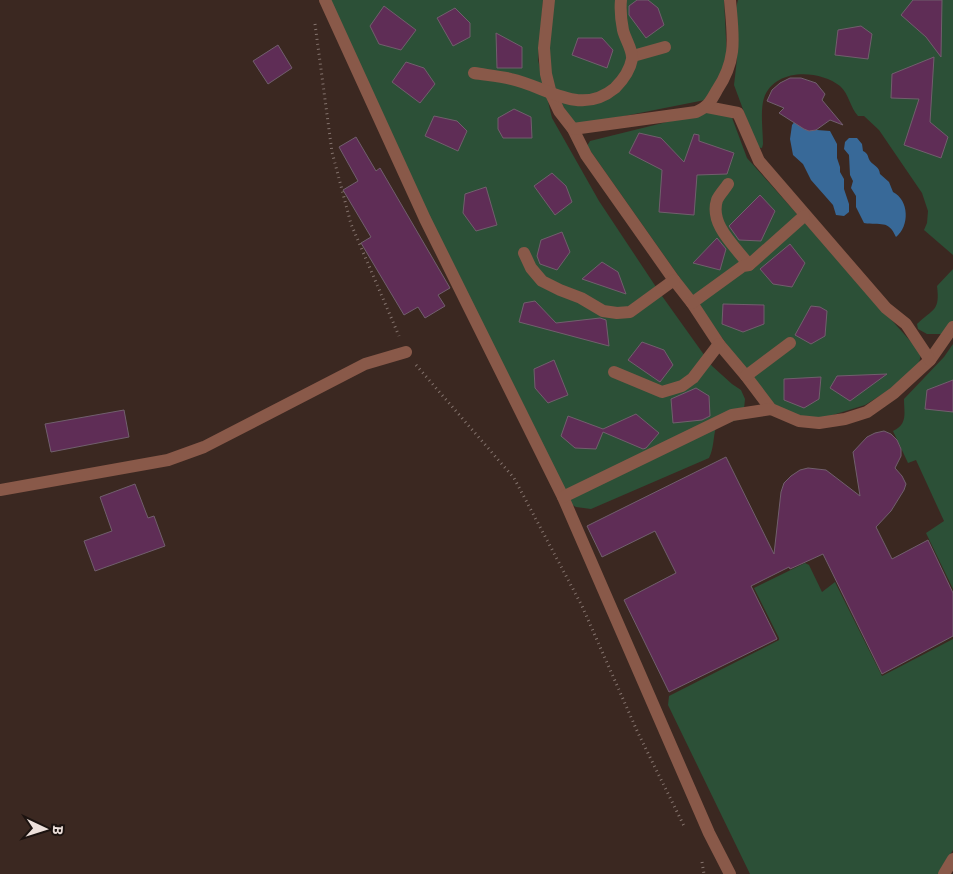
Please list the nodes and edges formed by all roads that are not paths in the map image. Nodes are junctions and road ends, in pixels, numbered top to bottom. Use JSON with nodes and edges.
{"nodes":[{"id":1,"x":325,"y":0,"type":"edge"},
{"id":2,"x":549,"y":0,"type":"edge"},
{"id":3,"x":621,"y":0,"type":"edge"},
{"id":4,"x":730,"y":0,"type":"edge"},
{"id":5,"x":666,"y":47,"type":"dead end"},
{"id":6,"x":633,"y":56,"type":"junction"},
{"id":7,"x":474,"y":73,"type":"dead end"},
{"id":8,"x":551,"y":94,"type":"junction"},
{"id":9,"x":706,"y":107,"type":"junction"},
{"id":10,"x":573,"y":129,"type":"junction"},
{"id":11,"x":728,"y":184,"type":"dead end"},
{"id":12,"x":804,"y":216,"type":"dead end"},
{"id":13,"x":524,"y":253,"type":"dead end"},
{"id":14,"x":749,"y":265,"type":"junction"},
{"id":15,"x":674,"y":280,"type":"junction"},
{"id":16,"x":692,"y":303,"type":"junction"},
{"id":17,"x":953,"y":327,"type":"edge"},
{"id":18,"x":719,"y":344,"type":"junction"},
{"id":19,"x":790,"y":344,"type":"dead end"},
{"id":20,"x":406,"y":352,"type":"road end"},
{"id":21,"x":930,"y":360,"type":"junction"},
{"id":22,"x":614,"y":372,"type":"dead end"},
{"id":23,"x":746,"y":376,"type":"junction"},
{"id":24,"x":771,"y":409,"type":"junction"},
{"id":25,"x":0,"y":490,"type":"edge"},
{"id":26,"x":563,"y":497,"type":"junction"},
{"id":27,"x":953,"y":859,"type":"edge"},
{"id":28,"x":730,"y":874,"type":"edge"},
{"id":29,"x":944,"y":874,"type":"edge"}],
"edges":[{"from":1,"to":26,"type":"street"},
{"from":2,"to":8,"type":"street"},
{"from":3,"to":6,"type":"street"},
{"from":4,"to":9,"type":"street"},
{"from":5,"to":6,"type":"street"},
{"from":6,"to":8,"type":"street"},
{"from":7,"to":8,"type":"street"},
{"from":8,"to":10,"type":"street"},
{"from":9,"to":10,"type":"street"},
{"from":9,"to":21,"type":"street"},
{"from":10,"to":15,"type":"street"},
{"from":11,"to":14,"type":"street"},
{"from":12,"to":14,"type":"street"},
{"from":13,"to":15,"type":"street"},
{"from":14,"to":16,"type":"street"},
{"from":15,"to":16,"type":"street"},
{"from":16,"to":18,"type":"street"},
{"from":17,"to":21,"type":"street"},
{"from":18,"to":22,"type":"street"},
{"from":18,"to":23,"type":"street"},
{"from":19,"to":23,"type":"street"},
{"from":20,"to":25,"type":"street"},
{"from":21,"to":24,"type":"street"},
{"from":23,"to":24,"type":"street"},
{"from":24,"to":26,"type":"street"},
{"from":26,"to":28,"type":"street"},
{"from":27,"to":29,"type":"street"}]}
